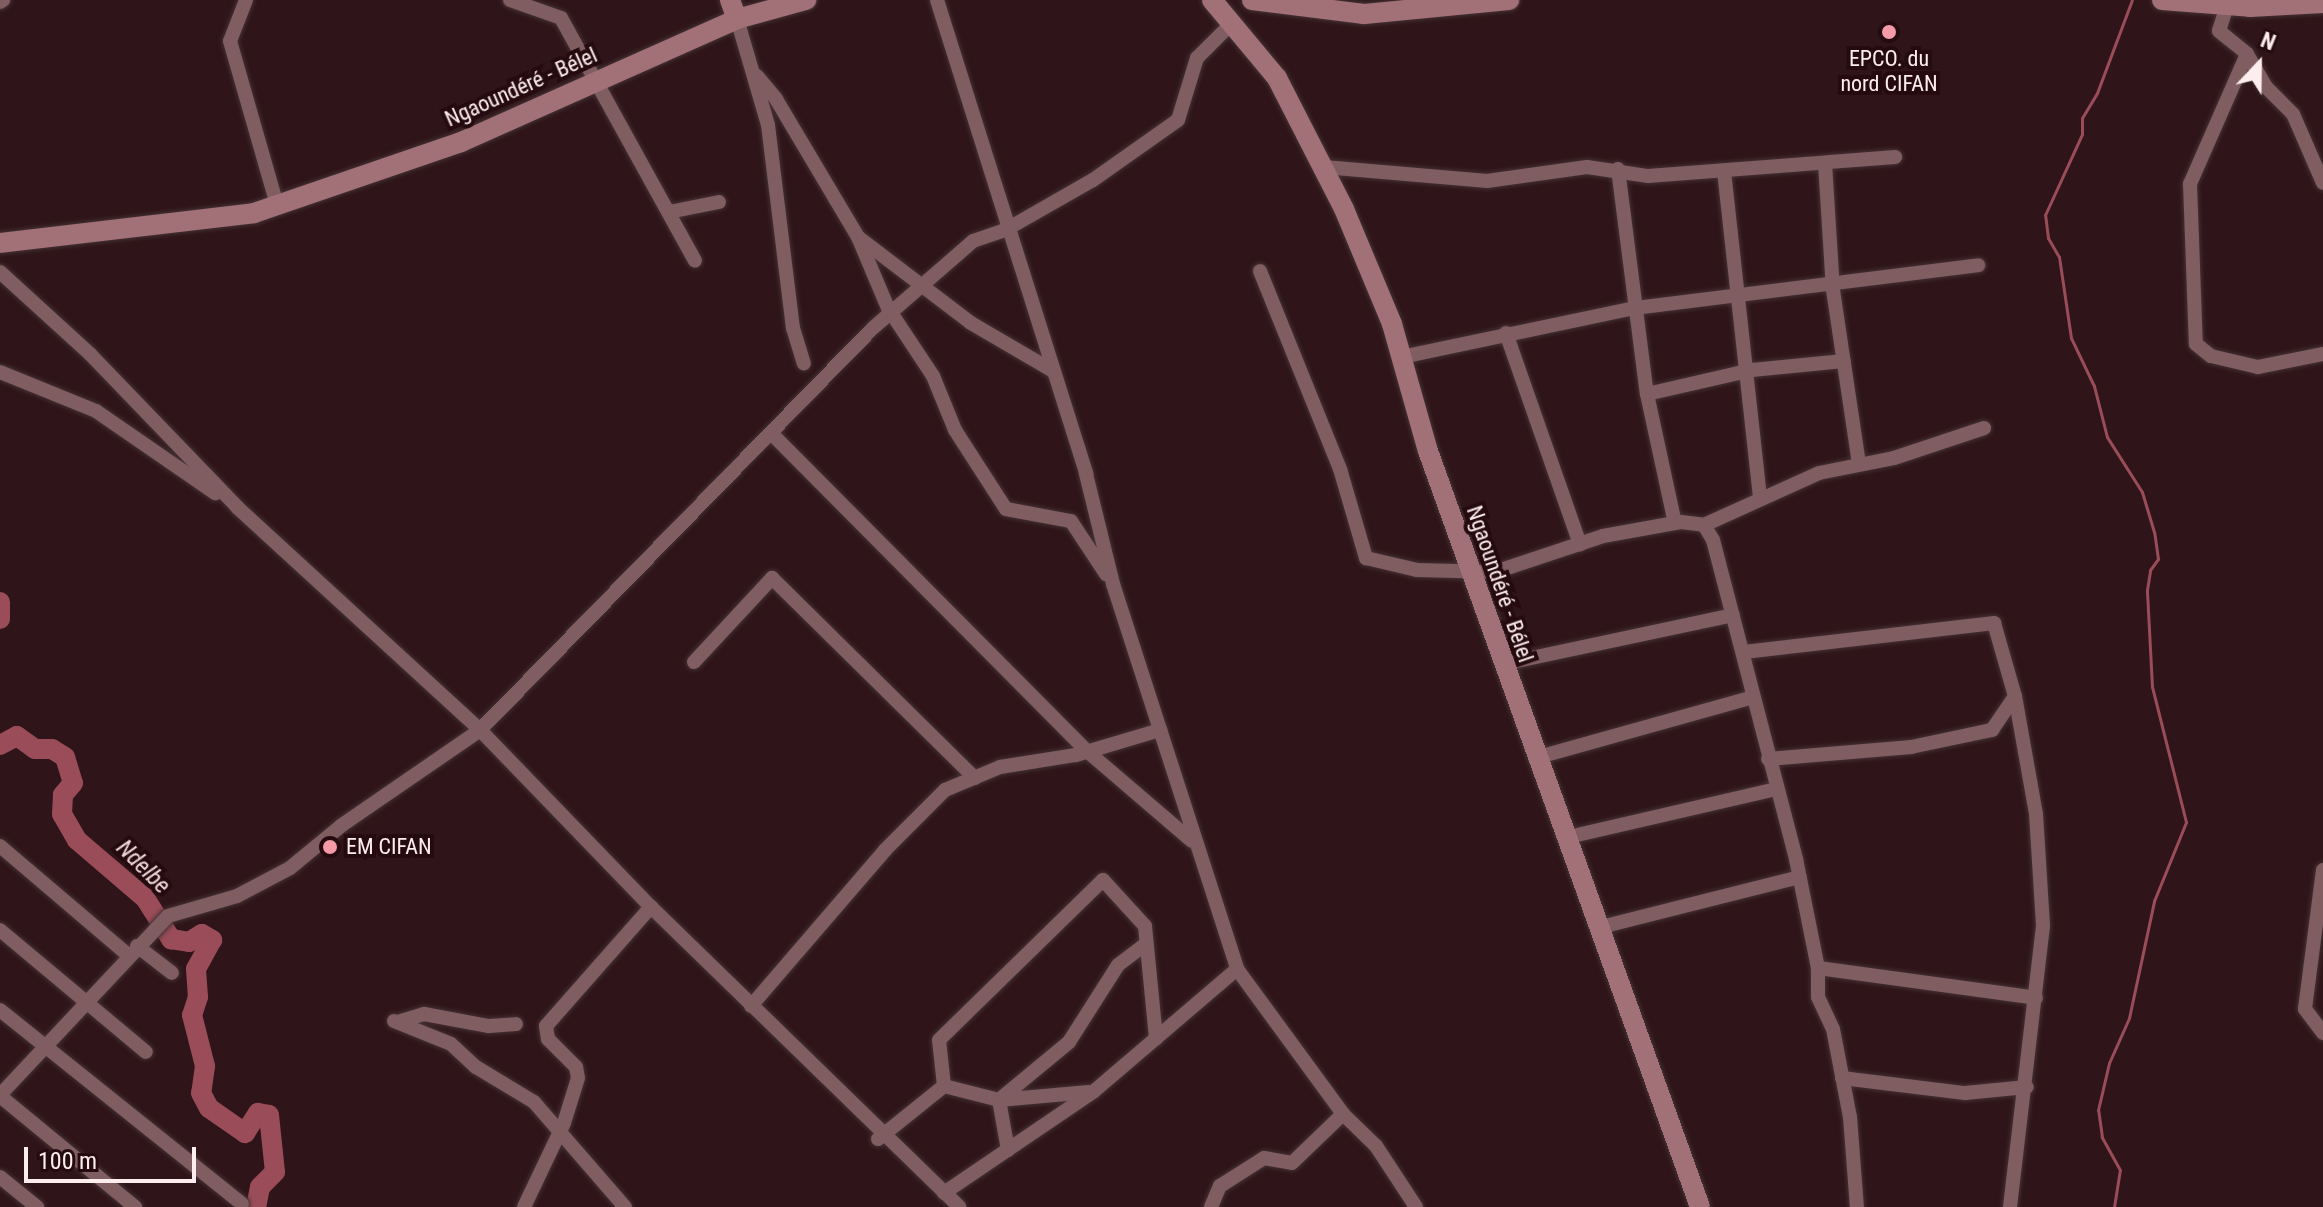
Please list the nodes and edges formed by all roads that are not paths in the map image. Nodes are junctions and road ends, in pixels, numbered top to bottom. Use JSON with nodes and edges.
{"nodes":[{"id":1,"x":246,"y":0,"type":"edge"},
{"id":2,"x":510,"y":0,"type":"edge"},
{"id":3,"x":806,"y":0,"type":"edge"},
{"id":4,"x":937,"y":0,"type":"edge"},
{"id":5,"x":1212,"y":0,"type":"edge"},
{"id":6,"x":1252,"y":0,"type":"edge"},
{"id":7,"x":1509,"y":0,"type":"edge"},
{"id":8,"x":2162,"y":0,"type":"edge"},
{"id":9,"x":2323,"y":3,"type":"edge"},
{"id":10,"x":731,"y":5,"type":"edge"},
{"id":11,"x":1312,"y":5,"type":"edge"},
{"id":12,"x":2227,"y":6,"type":"junction"},
{"id":13,"x":1232,"y":23,"type":"junction"},
{"id":14,"x":2247,"y":54,"type":"junction"},
{"id":15,"x":757,"y":76,"type":"junction"},
{"id":16,"x":592,"y":81,"type":"junction"},
{"id":17,"x":1895,"y":157,"type":"dead end"},
{"id":18,"x":1825,"y":163,"type":"junction"},
{"id":19,"x":1324,"y":167,"type":"junction"},
{"id":20,"x":1618,"y":169,"type":"junction"},
{"id":21,"x":1724,"y":171,"type":"junction"},
{"id":22,"x":2323,"y":183,"type":"edge"},
{"id":23,"x":719,"y":202,"type":"dead end"},
{"id":24,"x":277,"y":205,"type":"junction"},
{"id":25,"x":669,"y":212,"type":"junction"},
{"id":26,"x":1008,"y":228,"type":"junction"},
{"id":27,"x":858,"y":237,"type":"junction"},
{"id":28,"x":0,"y":243,"type":"edge"},
{"id":29,"x":695,"y":261,"type":"dead end"},
{"id":30,"x":1978,"y":265,"type":"dead end"},
{"id":31,"x":1260,"y":271,"type":"dead end"},
{"id":32,"x":0,"y":272,"type":"edge"},
{"id":33,"x":1833,"y":283,"type":"junction"},
{"id":34,"x":921,"y":286,"type":"junction"},
{"id":35,"x":1738,"y":295,"type":"junction"},
{"id":36,"x":1638,"y":308,"type":"junction"},
{"id":37,"x":891,"y":312,"type":"junction"},
{"id":38,"x":1506,"y":333,"type":"junction"},
{"id":39,"x":2323,"y":354,"type":"edge"},
{"id":40,"x":1402,"y":357,"type":"junction"},
{"id":41,"x":1844,"y":361,"type":"junction"},
{"id":42,"x":804,"y":363,"type":"dead end"},
{"id":43,"x":1053,"y":371,"type":"junction"},
{"id":44,"x":1746,"y":371,"type":"junction"},
{"id":45,"x":0,"y":372,"type":"edge"},
{"id":46,"x":1647,"y":394,"type":"junction"},
{"id":47,"x":1984,"y":428,"type":"dead end"},
{"id":48,"x":773,"y":435,"type":"junction"},
{"id":49,"x":1859,"y":464,"type":"junction"},
{"id":50,"x":1760,"y":498,"type":"junction"},
{"id":51,"x":238,"y":508,"type":"junction"},
{"id":52,"x":1675,"y":523,"type":"junction"},
{"id":53,"x":1704,"y":525,"type":"junction"},
{"id":54,"x":1580,"y":544,"type":"junction"},
{"id":55,"x":1471,"y":571,"type":"junction"},
{"id":56,"x":1113,"y":584,"type":"junction"},
{"id":57,"x":1733,"y":615,"type":"junction"},
{"id":58,"x":1744,"y":652,"type":"junction"},
{"id":59,"x":694,"y":662,"type":"dead end"},
{"id":60,"x":1503,"y":664,"type":"junction"},
{"id":61,"x":2015,"y":696,"type":"junction"},
{"id":62,"x":1753,"y":697,"type":"junction"},
{"id":63,"x":480,"y":730,"type":"junction"},
{"id":64,"x":1160,"y":730,"type":"junction"},
{"id":65,"x":1087,"y":751,"type":"junction"},
{"id":66,"x":1535,"y":758,"type":"junction"},
{"id":67,"x":1768,"y":759,"type":"junction"},
{"id":68,"x":975,"y":778,"type":"junction"},
{"id":69,"x":1777,"y":789,"type":"junction"},
{"id":70,"x":1564,"y":838,"type":"junction"},
{"id":71,"x":1193,"y":841,"type":"junction"},
{"id":72,"x":0,"y":846,"type":"edge"},
{"id":73,"x":2323,"y":870,"type":"edge"},
{"id":74,"x":1800,"y":877,"type":"junction"},
{"id":75,"x":651,"y":907,"type":"junction"},
{"id":76,"x":1597,"y":928,"type":"junction"},
{"id":77,"x":0,"y":930,"type":"edge"},
{"id":78,"x":1146,"y":944,"type":"junction"},
{"id":79,"x":133,"y":950,"type":"junction"},
{"id":80,"x":1818,"y":968,"type":"junction"},
{"id":81,"x":1237,"y":969,"type":"junction"},
{"id":82,"x":172,"y":973,"type":"dead end"},
{"id":83,"x":2036,"y":998,"type":"junction"},
{"id":84,"x":86,"y":1000,"type":"junction"},
{"id":85,"x":751,"y":1006,"type":"junction"},
{"id":86,"x":0,"y":1010,"type":"edge"},
{"id":87,"x":516,"y":1024,"type":"dead end"},
{"id":88,"x":2323,"y":1033,"type":"edge"},
{"id":89,"x":1156,"y":1038,"type":"junction"},
{"id":90,"x":45,"y":1045,"type":"junction"},
{"id":91,"x":146,"y":1052,"type":"dead end"},
{"id":92,"x":1842,"y":1078,"type":"junction"},
{"id":93,"x":944,"y":1086,"type":"junction"},
{"id":94,"x":2027,"y":1087,"type":"junction"},
{"id":95,"x":1093,"y":1092,"type":"junction"},
{"id":96,"x":0,"y":1096,"type":"edge"},
{"id":97,"x":999,"y":1100,"type":"junction"},
{"id":98,"x":1343,"y":1114,"type":"junction"},
{"id":99,"x":561,"y":1128,"type":"junction"},
{"id":100,"x":881,"y":1137,"type":"junction"},
{"id":101,"x":1008,"y":1150,"type":"junction"},
{"id":102,"x":0,"y":1177,"type":"edge"},
{"id":103,"x":944,"y":1193,"type":"junction"},
{"id":104,"x":242,"y":1204,"type":"dead end"},
{"id":105,"x":528,"y":1204,"type":"edge"},
{"id":106,"x":37,"y":1207,"type":"edge"},
{"id":107,"x":135,"y":1207,"type":"edge"},
{"id":108,"x":625,"y":1207,"type":"edge"},
{"id":109,"x":959,"y":1207,"type":"edge"},
{"id":110,"x":1211,"y":1207,"type":"edge"},
{"id":111,"x":1416,"y":1207,"type":"edge"},
{"id":112,"x":1700,"y":1207,"type":"edge"},
{"id":113,"x":1857,"y":1207,"type":"edge"},
{"id":114,"x":2010,"y":1207,"type":"edge"}],
"edges":[{"from":1,"to":24,"type":"street"},
{"from":2,"to":16,"type":"street"},
{"from":3,"to":10,"type":"main road","name":"Ngaoundéré - Bélel"},
{"from":4,"to":26,"type":"street"},
{"from":5,"to":13,"type":"main road","name":"Ngaoundéré - Bélel"},
{"from":6,"to":11,"type":"main road"},
{"from":7,"to":11,"type":"main road"},
{"from":8,"to":12,"type":"main road"},
{"from":9,"to":12,"type":"main road"},
{"from":10,"to":15,"type":"street"},
{"from":10,"to":16,"type":"main road","name":"Ngaoundéré - Bélel"},
{"from":12,"to":14,"type":"street"},
{"from":13,"to":19,"type":"main road","name":"Ngaoundéré - Bélel"},
{"from":13,"to":26,"type":"street"},
{"from":14,"to":22,"type":"street"},
{"from":14,"to":39,"type":"street"},
{"from":15,"to":27,"type":"street"},
{"from":15,"to":42,"type":"street"},
{"from":16,"to":24,"type":"main road","name":"Ngaoundéré - Bélel"},
{"from":16,"to":25,"type":"street"},
{"from":17,"to":18,"type":"street"},
{"from":18,"to":21,"type":"street"},
{"from":18,"to":33,"type":"street"},
{"from":19,"to":20,"type":"street"},
{"from":19,"to":40,"type":"main road","name":"Ngaoundéré - Bélel"},
{"from":20,"to":21,"type":"street"},
{"from":20,"to":36,"type":"street"},
{"from":21,"to":35,"type":"street"},
{"from":23,"to":25,"type":"street"},
{"from":24,"to":28,"type":"main road","name":"Ngaoundéré - Bélel"},
{"from":25,"to":29,"type":"street"},
{"from":26,"to":34,"type":"street"},
{"from":26,"to":43,"type":"street"},
{"from":27,"to":34,"type":"street"},
{"from":27,"to":37,"type":"street"},
{"from":30,"to":33,"type":"street"},
{"from":31,"to":55,"type":"street"},
{"from":32,"to":51,"type":"street"},
{"from":33,"to":35,"type":"street"},
{"from":33,"to":41,"type":"street"},
{"from":34,"to":37,"type":"street"},
{"from":34,"to":43,"type":"street"},
{"from":35,"to":36,"type":"street"},
{"from":35,"to":44,"type":"street"},
{"from":36,"to":38,"type":"street"},
{"from":36,"to":46,"type":"street"},
{"from":37,"to":48,"type":"street"},
{"from":37,"to":56,"type":"street"},
{"from":38,"to":40,"type":"street"},
{"from":38,"to":54,"type":"street"},
{"from":40,"to":55,"type":"main road","name":"Ngaoundéré - Bélel"},
{"from":41,"to":44,"type":"street"},
{"from":41,"to":49,"type":"street"},
{"from":43,"to":56,"type":"street"},
{"from":44,"to":46,"type":"street"},
{"from":44,"to":50,"type":"street"},
{"from":45,"to":51,"type":"street"},
{"from":46,"to":52,"type":"street"},
{"from":47,"to":49,"type":"street"},
{"from":48,"to":63,"type":"street"},
{"from":48,"to":65,"type":"street"},
{"from":49,"to":50,"type":"street"},
{"from":50,"to":53,"type":"street"},
{"from":51,"to":63,"type":"street"},
{"from":52,"to":53,"type":"street"},
{"from":52,"to":54,"type":"street"},
{"from":53,"to":57,"type":"street"},
{"from":54,"to":55,"type":"street"},
{"from":55,"to":60,"type":"main road","name":"Ngaoundéré - Bélel"},
{"from":56,"to":64,"type":"street"},
{"from":57,"to":58,"type":"street"},
{"from":57,"to":60,"type":"street"},
{"from":58,"to":61,"type":"street"},
{"from":58,"to":62,"type":"street"},
{"from":59,"to":68,"type":"street"},
{"from":60,"to":66,"type":"main road","name":"Ngaoundéré - Bélel"},
{"from":61,"to":67,"type":"street"},
{"from":61,"to":83,"type":"street"},
{"from":62,"to":66,"type":"street"},
{"from":62,"to":67,"type":"street"},
{"from":63,"to":75,"type":"street"},
{"from":63,"to":79,"type":"street"},
{"from":64,"to":65,"type":"street"},
{"from":64,"to":71,"type":"street"},
{"from":65,"to":68,"type":"street"},
{"from":65,"to":71,"type":"street"},
{"from":66,"to":70,"type":"main road","name":"Ngaoundéré - Bélel"},
{"from":67,"to":69,"type":"street"},
{"from":68,"to":85,"type":"street"},
{"from":69,"to":70,"type":"street"},
{"from":69,"to":74,"type":"street"},
{"from":70,"to":76,"type":"main road","name":"Ngaoundéré - Bélel"},
{"from":71,"to":81,"type":"street"},
{"from":72,"to":79,"type":"street"},
{"from":73,"to":88,"type":"street"},
{"from":74,"to":76,"type":"street"},
{"from":74,"to":80,"type":"street"},
{"from":75,"to":85,"type":"street"},
{"from":75,"to":99,"type":"street"},
{"from":76,"to":112,"type":"main road","name":"Ngaoundéré - Bélel"},
{"from":77,"to":84,"type":"street"},
{"from":78,"to":89,"type":"street"},
{"from":78,"to":93,"type":"street"},
{"from":78,"to":97,"type":"street"},
{"from":79,"to":82,"type":"street"},
{"from":79,"to":84,"type":"street"},
{"from":80,"to":83,"type":"street"},
{"from":80,"to":92,"type":"street"},
{"from":81,"to":89,"type":"street"},
{"from":81,"to":98,"type":"street"},
{"from":83,"to":94,"type":"street"},
{"from":84,"to":90,"type":"street"},
{"from":84,"to":91,"type":"street"},
{"from":85,"to":100,"type":"street"},
{"from":86,"to":90,"type":"street"},
{"from":87,"to":99,"type":"street"},
{"from":89,"to":95,"type":"street"},
{"from":90,"to":96,"type":"street"},
{"from":90,"to":104,"type":"street"},
{"from":92,"to":94,"type":"street"},
{"from":92,"to":113,"type":"street"},
{"from":93,"to":97,"type":"street"},
{"from":93,"to":100,"type":"street"},
{"from":94,"to":114,"type":"street"},
{"from":95,"to":97,"type":"street"},
{"from":95,"to":101,"type":"street"},
{"from":96,"to":107,"type":"street"},
{"from":97,"to":101,"type":"street"},
{"from":98,"to":110,"type":"street"},
{"from":98,"to":111,"type":"street"},
{"from":99,"to":105,"type":"street"},
{"from":99,"to":108,"type":"street"},
{"from":100,"to":103,"type":"street"},
{"from":101,"to":103,"type":"street"},
{"from":102,"to":106,"type":"street"},
{"from":103,"to":109,"type":"street"}]}
